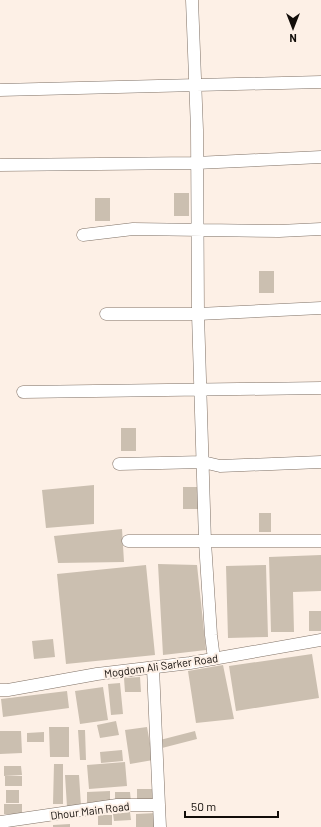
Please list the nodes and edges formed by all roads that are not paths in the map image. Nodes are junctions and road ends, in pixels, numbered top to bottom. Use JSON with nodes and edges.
{"nodes":[{"id":1,"x":192,"y":0,"type":"edge"},
{"id":2,"x":321,"y":82,"type":"edge"},
{"id":3,"x":196,"y":85,"type":"junction"},
{"id":4,"x":0,"y":90,"type":"edge"},
{"id":5,"x":321,"y":157,"type":"edge"},
{"id":6,"x":196,"y":163,"type":"junction"},
{"id":7,"x":0,"y":166,"type":"edge"},
{"id":8,"x":196,"y":229,"type":"junction"},
{"id":9,"x":321,"y":229,"type":"edge"},
{"id":10,"x":83,"y":235,"type":"dead end"},
{"id":11,"x":321,"y":308,"type":"edge"},
{"id":12,"x":106,"y":314,"type":"dead end"},
{"id":13,"x":198,"y":314,"type":"junction"},
{"id":14,"x":321,"y":388,"type":"edge"},
{"id":15,"x":202,"y":391,"type":"junction"},
{"id":16,"x":23,"y":392,"type":"dead end"},
{"id":17,"x":203,"y":462,"type":"junction"},
{"id":18,"x":321,"y":462,"type":"edge"},
{"id":19,"x":118,"y":464,"type":"dead end"},
{"id":20,"x":128,"y":540,"type":"dead end"},
{"id":21,"x":321,"y":541,"type":"edge"},
{"id":22,"x":205,"y":542,"type":"junction"},
{"id":23,"x":321,"y":640,"type":"edge"},
{"id":24,"x":214,"y":659,"type":"junction"},
{"id":25,"x":153,"y":668,"type":"junction"},
{"id":26,"x":0,"y":690,"type":"edge"},
{"id":27,"x":158,"y":805,"type":"junction"},
{"id":28,"x":0,"y":822,"type":"edge"},
{"id":29,"x":160,"y":827,"type":"edge"}],
"edges":[{"from":1,"to":3,"type":"street"},
{"from":2,"to":3,"type":"street"},
{"from":3,"to":4,"type":"street"},
{"from":3,"to":6,"type":"street"},
{"from":5,"to":6,"type":"street"},
{"from":6,"to":7,"type":"street"},
{"from":6,"to":8,"type":"street"},
{"from":8,"to":9,"type":"street"},
{"from":8,"to":10,"type":"street"},
{"from":8,"to":13,"type":"street"},
{"from":11,"to":13,"type":"street"},
{"from":12,"to":13,"type":"street"},
{"from":13,"to":15,"type":"street"},
{"from":14,"to":15,"type":"street"},
{"from":15,"to":16,"type":"street"},
{"from":15,"to":17,"type":"street"},
{"from":17,"to":18,"type":"street"},
{"from":17,"to":19,"type":"street"},
{"from":17,"to":22,"type":"street"},
{"from":20,"to":22,"type":"street"},
{"from":21,"to":22,"type":"street"},
{"from":22,"to":24,"type":"street"},
{"from":23,"to":24,"type":"street","name":"Mogdom Ali Sarker Road"},
{"from":24,"to":25,"type":"street","name":"Mogdom Ali Sarker Road"},
{"from":25,"to":26,"type":"street","name":"Mogdom Ali Sarker Road"},
{"from":25,"to":27,"type":"street"},
{"from":27,"to":28,"type":"street","name":"Dhour Main Road"},
{"from":27,"to":29,"type":"street"}]}
